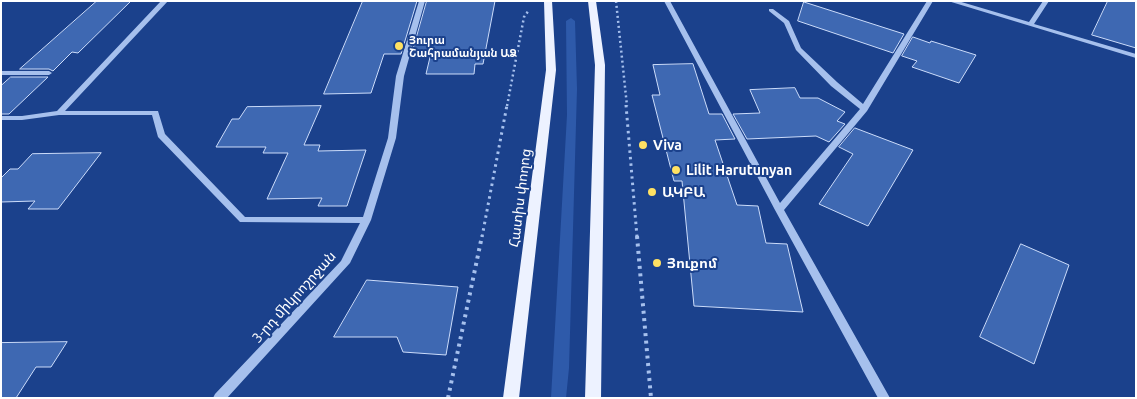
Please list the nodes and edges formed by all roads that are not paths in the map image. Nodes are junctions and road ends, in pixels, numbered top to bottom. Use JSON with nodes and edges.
{"nodes":[{"id":1,"x":165,"y":1,"type":"edge"},
{"id":2,"x":422,"y":1,"type":"edge"},
{"id":3,"x":548,"y":1,"type":"edge"},
{"id":4,"x":592,"y":1,"type":"edge"},
{"id":5,"x":667,"y":1,"type":"edge"},
{"id":6,"x":930,"y":1,"type":"edge"},
{"id":7,"x":951,"y":1,"type":"edge"},
{"id":8,"x":1046,"y":1,"type":"edge"},
{"id":9,"x":771,"y":10,"type":"dead end"},
{"id":10,"x":1030,"y":25,"type":"junction"},
{"id":11,"x":1136,"y":56,"type":"edge"},
{"id":12,"x":1,"y":73,"type":"edge"},
{"id":13,"x":48,"y":73,"type":"dead end"},
{"id":14,"x":864,"y":109,"type":"junction"},
{"id":15,"x":59,"y":112,"type":"junction"},
{"id":16,"x":1,"y":118,"type":"edge"},
{"id":17,"x":779,"y":210,"type":"junction"},
{"id":18,"x":366,"y":220,"type":"junction"},
{"id":19,"x":220,"y":398,"type":"edge"},
{"id":20,"x":511,"y":398,"type":"edge"},
{"id":21,"x":593,"y":398,"type":"edge"},
{"id":22,"x":884,"y":398,"type":"edge"}],
"edges":[{"from":1,"to":15,"type":"street"},
{"from":2,"to":18,"type":"street","name":"3-րդ միկրոշրջան"},
{"from":3,"to":20,"type":"main road","name":"Հատիս փողոց"},
{"from":4,"to":21,"type":"main road"},
{"from":5,"to":17,"type":"street"},
{"from":6,"to":14,"type":"street"},
{"from":7,"to":10,"type":"street"},
{"from":8,"to":10,"type":"street"},
{"from":9,"to":14,"type":"street"},
{"from":10,"to":11,"type":"street"},
{"from":12,"to":13,"type":"street"},
{"from":14,"to":17,"type":"street"},
{"from":15,"to":16,"type":"street"},
{"from":15,"to":18,"type":"street"},
{"from":17,"to":22,"type":"street"},
{"from":18,"to":19,"type":"street","name":"3-րդ միկրոշրջան"}]}
